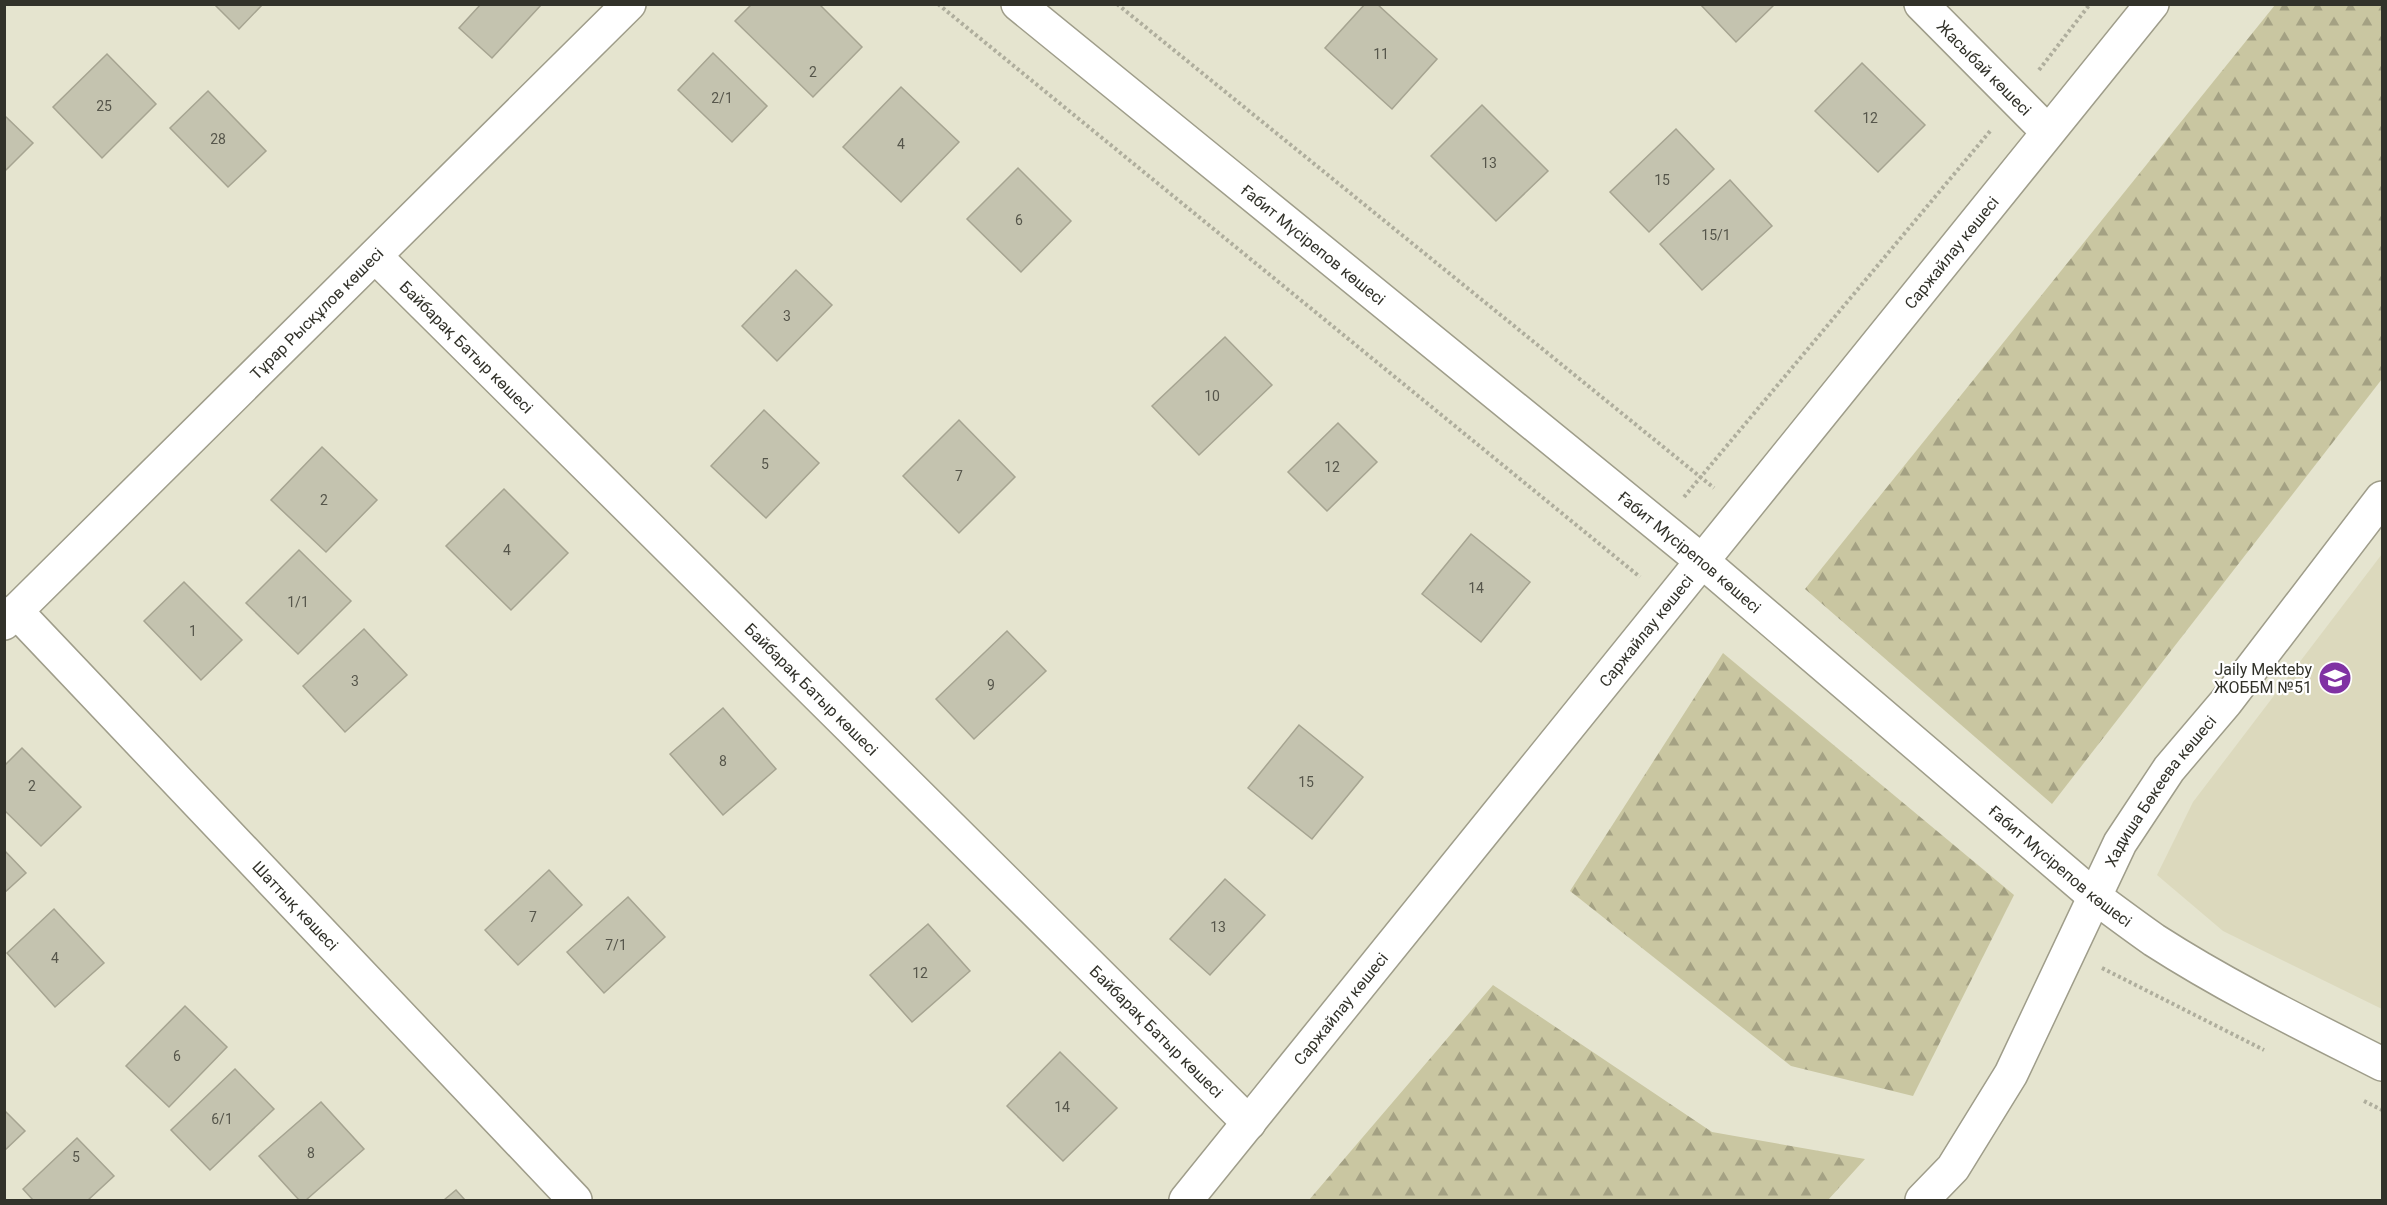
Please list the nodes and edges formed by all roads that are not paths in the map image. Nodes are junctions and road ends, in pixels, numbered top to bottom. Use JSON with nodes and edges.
{"nodes":[{"id":1,"x":629,"y":4,"type":"edge"},
{"id":2,"x":1018,"y":4,"type":"edge"},
{"id":3,"x":1921,"y":4,"type":"edge"},
{"id":4,"x":2152,"y":4,"type":"edge"},
{"id":5,"x":2048,"y":132,"type":"junction"},
{"id":6,"x":375,"y":256,"type":"junction"},
{"id":7,"x":2382,"y":498,"type":"edge"},
{"id":8,"x":1702,"y":561,"type":"junction"},
{"id":9,"x":10,"y":617,"type":"edge"},
{"id":10,"x":2095,"y":897,"type":"junction"},
{"id":11,"x":2382,"y":1064,"type":"edge"},
{"id":12,"x":1249,"y":1123,"type":"junction"},
{"id":13,"x":575,"y":1200,"type":"edge"},
{"id":14,"x":1186,"y":1200,"type":"edge"},
{"id":15,"x":1922,"y":1200,"type":"edge"}],
"edges":[{"from":1,"to":6,"type":"street","name":"Тұрар Рысқұлов көшесі"},
{"from":2,"to":8,"type":"street","name":"Ғабит Мүсірепов көшесі"},
{"from":3,"to":5,"type":"street","name":"Жасыбай көшесі"},
{"from":4,"to":5,"type":"street","name":"Саржайлау көшесі"},
{"from":5,"to":8,"type":"street","name":"Саржайлау көшесі"},
{"from":6,"to":9,"type":"street","name":"Тұрар Рысқұлов көшесі"},
{"from":6,"to":12,"type":"street","name":"Байбарақ Батыр көшесі"},
{"from":7,"to":10,"type":"street","name":"Хадиша Бөкеева көшесі"},
{"from":8,"to":10,"type":"street","name":"Ғабит Мүсірепов көшесі"},
{"from":8,"to":12,"type":"street","name":"Саржайлау көшесі"},
{"from":9,"to":13,"type":"street","name":"Шаттық көшесі"},
{"from":10,"to":11,"type":"street","name":"Ғабит Мүсірепов көшесі"},
{"from":10,"to":15,"type":"street","name":"Хадиша Бөкеева көшесі"},
{"from":12,"to":14,"type":"street","name":"Саржайлау көшесі"}]}
